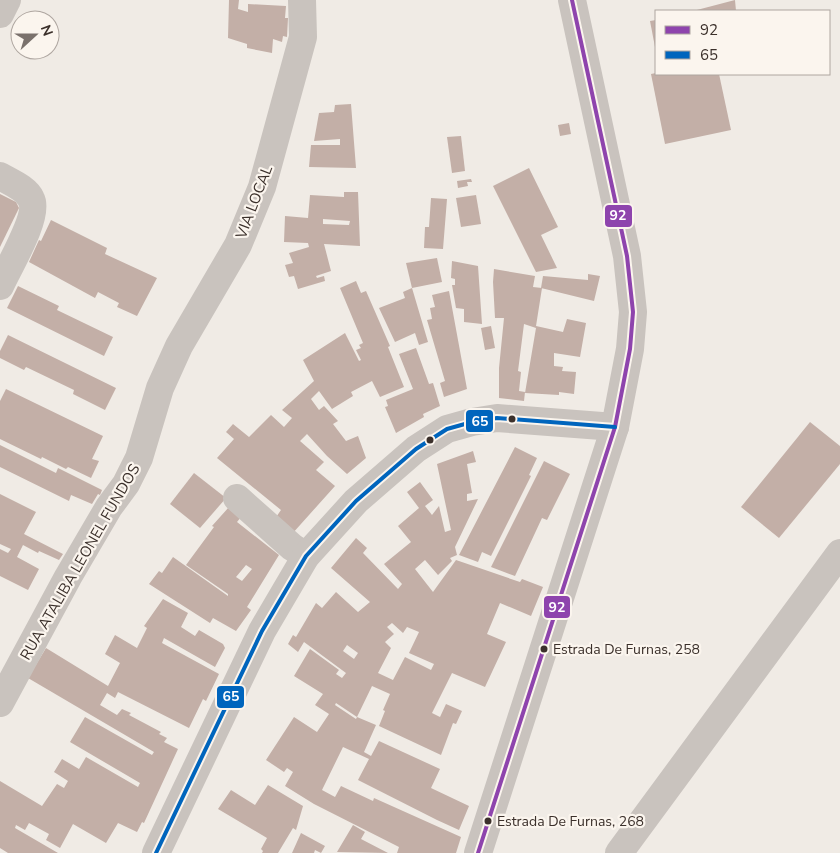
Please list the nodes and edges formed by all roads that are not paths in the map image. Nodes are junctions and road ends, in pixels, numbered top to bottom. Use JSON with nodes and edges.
{"nodes":[{"id":1,"x":7,"y":0,"type":"edge"},
{"id":2,"x":302,"y":0,"type":"edge"},
{"id":3,"x":572,"y":0,"type":"edge"},
{"id":4,"x":0,"y":14,"type":"edge"},
{"id":5,"x":0,"y":176,"type":"edge"},
{"id":6,"x":0,"y":286,"type":"edge"},
{"id":7,"x":160,"y":388,"type":"joint"},
{"id":8,"x":615,"y":427,"type":"junction"},
{"id":9,"x":237,"y":498,"type":"dead end"},
{"id":10,"x":840,"y":553,"type":"edge"},
{"id":11,"x":306,"y":556,"type":"junction"},
{"id":12,"x":0,"y":703,"type":"edge"},
{"id":13,"x":156,"y":853,"type":"edge"},
{"id":14,"x":478,"y":853,"type":"edge"},
{"id":15,"x":619,"y":853,"type":"edge"}],
"edges":[{"from":1,"to":4,"type":"street"},
{"from":2,"to":7,"type":"street","name":"VIA LOCAL"},
{"from":3,"to":8,"type":"street"},
{"from":5,"to":6,"type":"street"},
{"from":7,"to":12,"type":"street","name":"RUA ATALIBA LEONEL FUNDOS"},
{"from":8,"to":11,"type":"street"},
{"from":8,"to":14,"type":"street"},
{"from":9,"to":11,"type":"street"},
{"from":10,"to":15,"type":"street"},
{"from":11,"to":13,"type":"street"}]}
